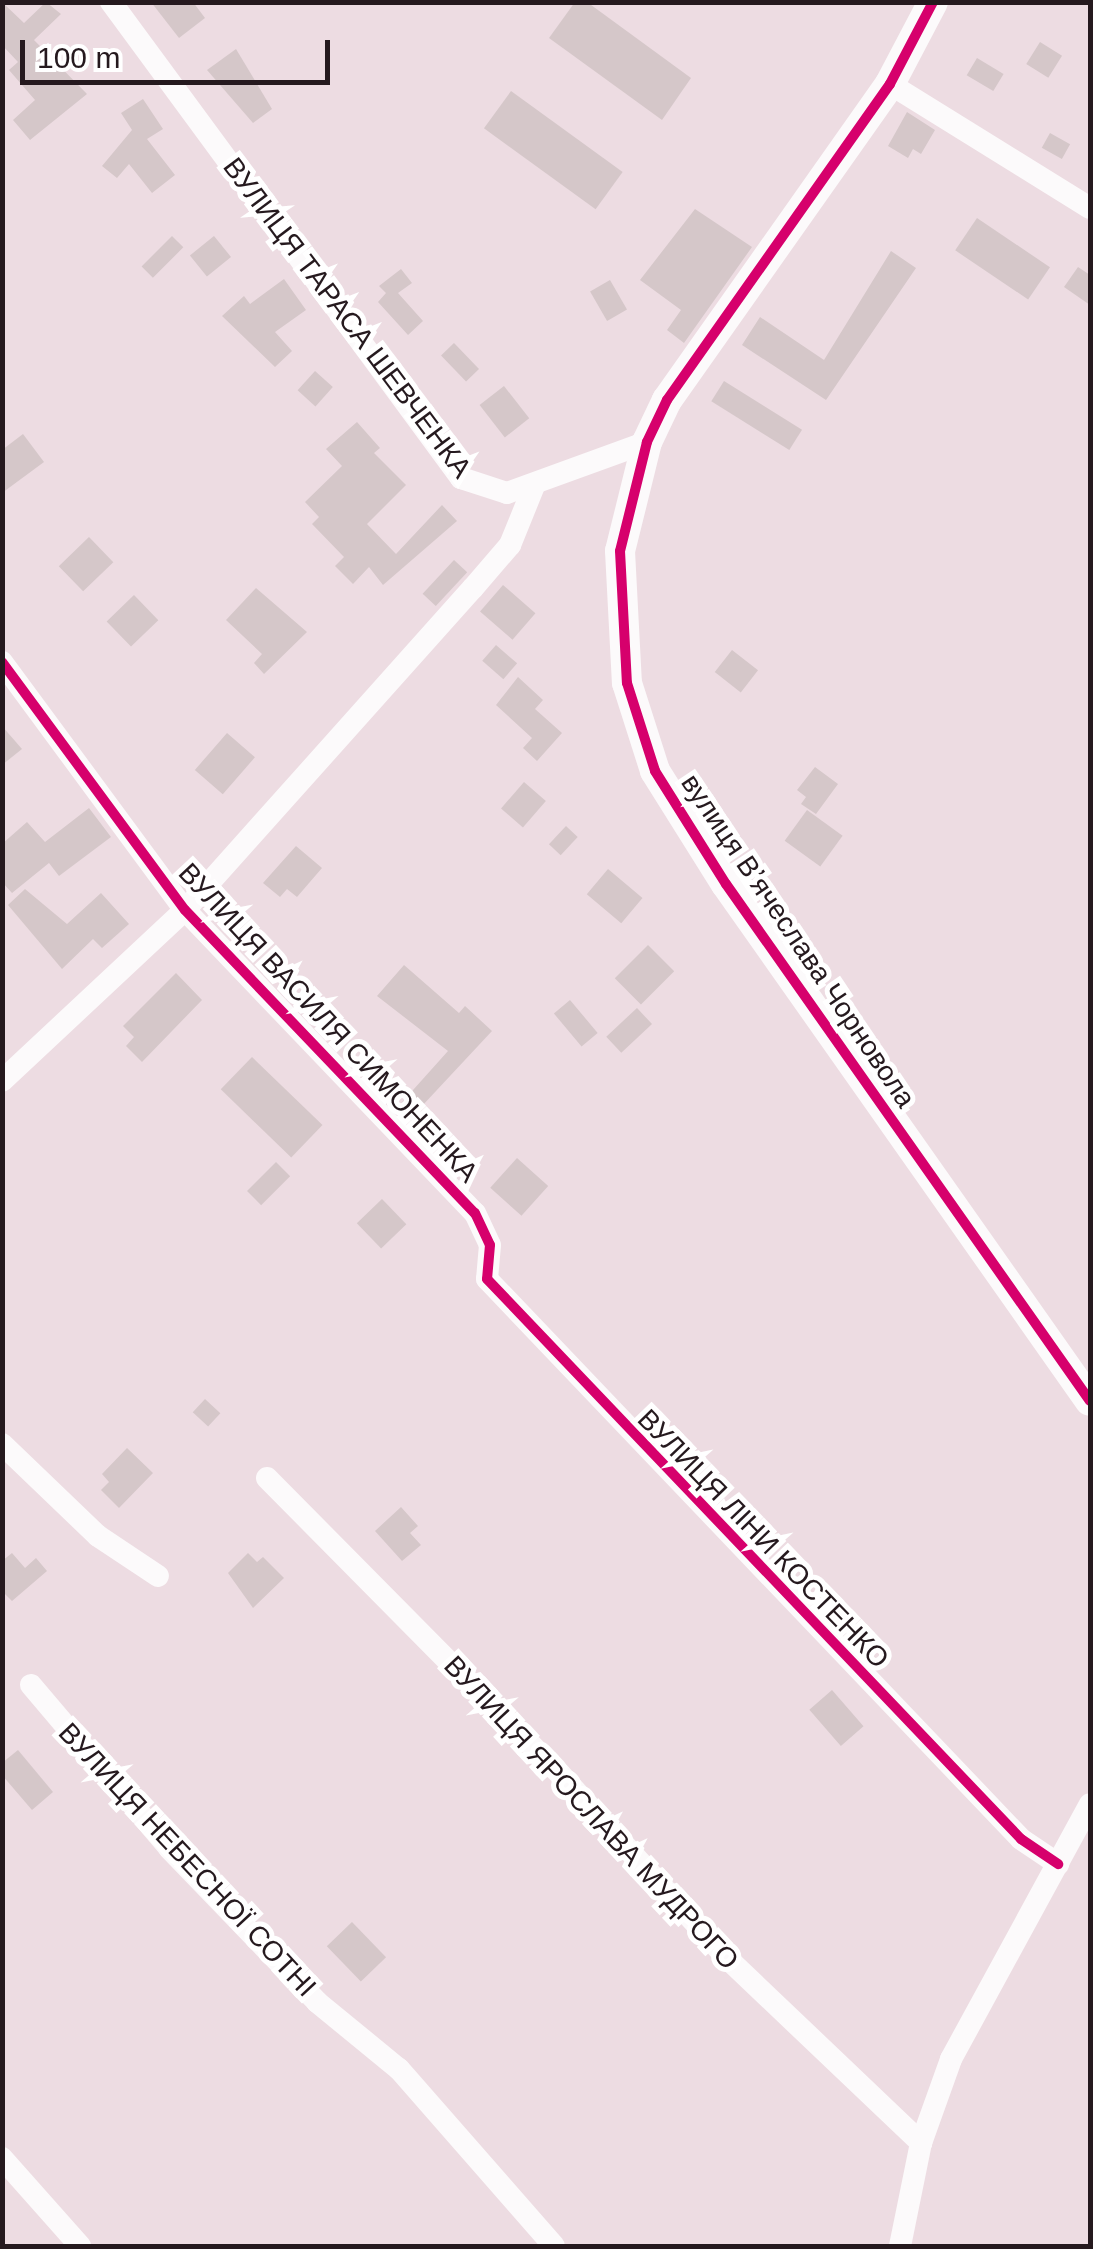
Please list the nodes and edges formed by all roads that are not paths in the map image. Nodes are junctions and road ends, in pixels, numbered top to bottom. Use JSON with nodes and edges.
{"nodes":[{"id":1,"x":111,"y":2,"type":"edge"},
{"id":2,"x":933,"y":2,"type":"edge"},
{"id":3,"x":890,"y":84,"type":"junction"},
{"id":4,"x":1090,"y":208,"type":"edge"},
{"id":5,"x":646,"y":442,"type":"junction"},
{"id":6,"x":534,"y":486,"type":"junction"},
{"id":7,"x":2,"y":662,"type":"edge"},
{"id":8,"x":185,"y":910,"type":"junction"},
{"id":9,"x":2,"y":1082,"type":"edge"},
{"id":10,"x":487,"y":1279,"type":"joint"},
{"id":11,"x":1090,"y":1400,"type":"edge"},
{"id":12,"x":2,"y":1444,"type":"edge"},
{"id":13,"x":267,"y":1478,"type":"dead end"},
{"id":14,"x":158,"y":1576,"type":"dead end"},
{"id":15,"x":30,"y":1685,"type":"dead end"},
{"id":16,"x":1090,"y":1804,"type":"edge"},
{"id":17,"x":1058,"y":1864,"type":"junction"},
{"id":18,"x":921,"y":2143,"type":"junction"},
{"id":19,"x":2,"y":2158,"type":"edge"},
{"id":20,"x":80,"y":2246,"type":"edge"},
{"id":21,"x":554,"y":2246,"type":"edge"},
{"id":22,"x":900,"y":2246,"type":"edge"}],
"edges":[{"from":1,"to":6,"type":"street","name":"ВУЛИЦЯ ТАРАСА ШЕВЧЕНКА"},
{"from":2,"to":3,"type":"street","name":"вулиця Вʼячеслава Чорновола"},
{"from":3,"to":4,"type":"street"},
{"from":3,"to":5,"type":"street","name":"вулиця Вʼячеслава Чорновола"},
{"from":5,"to":6,"type":"street","name":"ВУЛИЦЯ ТАРАСА ШЕВЧЕНКА"},
{"from":5,"to":11,"type":"street","name":"вулиця Вʼячеслава Чорновола"},
{"from":6,"to":8,"type":"street"},
{"from":7,"to":8,"type":"street","name":"ВУЛИЦЯ ВАСИЛЯ СИМОНЕНКА"},
{"from":8,"to":9,"type":"street"},
{"from":8,"to":10,"type":"street","name":"ВУЛИЦЯ ВАСИЛЯ СИМОНЕНКА"},
{"from":10,"to":17,"type":"street","name":"ВУЛИЦЯ ЛІНИ КОСТЕНКО"},
{"from":12,"to":14,"type":"street"},
{"from":13,"to":18,"type":"street","name":"ВУЛИЦЯ ЯРОСЛАВА МУДРОГО"},
{"from":15,"to":21,"type":"street","name":"ВУЛИЦЯ НЕБЕСНОЇ СОТНІ"},
{"from":16,"to":17,"type":"street"},
{"from":17,"to":18,"type":"street"},
{"from":18,"to":22,"type":"street"},
{"from":19,"to":20,"type":"street"}]}
